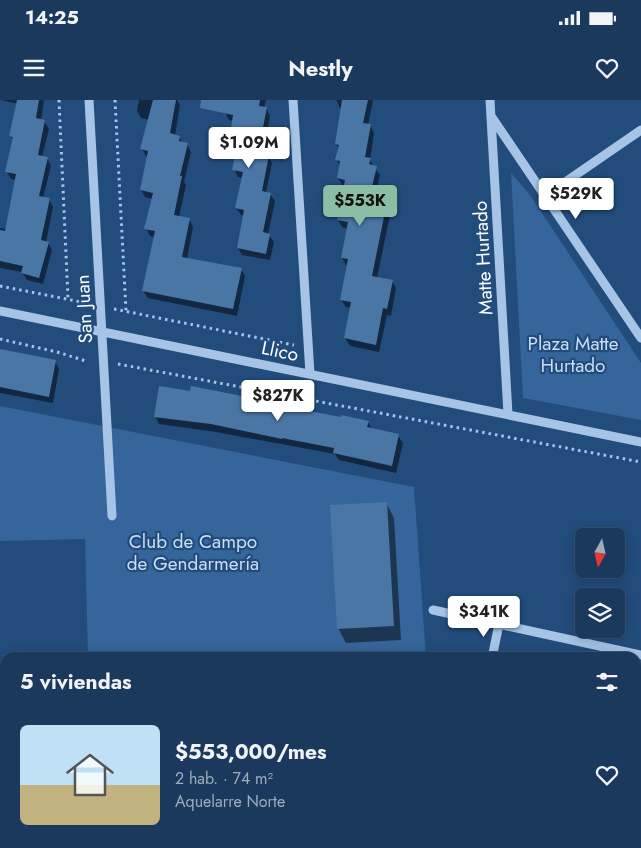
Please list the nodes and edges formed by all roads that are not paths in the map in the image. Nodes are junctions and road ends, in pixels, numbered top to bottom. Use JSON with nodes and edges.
{"nodes":[{"id":1,"x":89,"y":100,"type":"edge"},
{"id":2,"x":293,"y":100,"type":"edge"},
{"id":3,"x":490,"y":100,"type":"edge"},
{"id":4,"x":491,"y":116,"type":"junction"},
{"id":5,"x":641,"y":130,"type":"edge"},
{"id":6,"x":545,"y":196,"type":"junction"},
{"id":7,"x":0,"y":311,"type":"edge"},
{"id":8,"x":101,"y":331,"type":"junction"},
{"id":9,"x":641,"y":338,"type":"edge"},
{"id":10,"x":310,"y":374,"type":"junction"},
{"id":11,"x":508,"y":414,"type":"junction"},
{"id":12,"x":641,"y":442,"type":"edge"},
{"id":13,"x":112,"y":516,"type":"dead end"},
{"id":14,"x":433,"y":610,"type":"dead end"},
{"id":15,"x":499,"y":624,"type":"junction"},
{"id":16,"x":493,"y":652,"type":"edge"},
{"id":17,"x":627,"y":652,"type":"edge"}],
"edges":[{"from":1,"to":8,"type":"street","name":"San Juan"},
{"from":2,"to":10,"type":"street"},
{"from":3,"to":4,"type":"street","name":"Matte Hurtado"},
{"from":4,"to":6,"type":"street"},
{"from":4,"to":11,"type":"street","name":"Matte Hurtado"},
{"from":5,"to":6,"type":"street"},
{"from":6,"to":9,"type":"street"},
{"from":7,"to":8,"type":"street","name":"Llico"},
{"from":8,"to":10,"type":"street","name":"Llico"},
{"from":8,"to":13,"type":"street","name":"San Juan"},
{"from":10,"to":11,"type":"street","name":"Llico"},
{"from":11,"to":12,"type":"street","name":"Llico"},
{"from":14,"to":15,"type":"street"},
{"from":15,"to":16,"type":"street"},
{"from":15,"to":17,"type":"street"}]}
